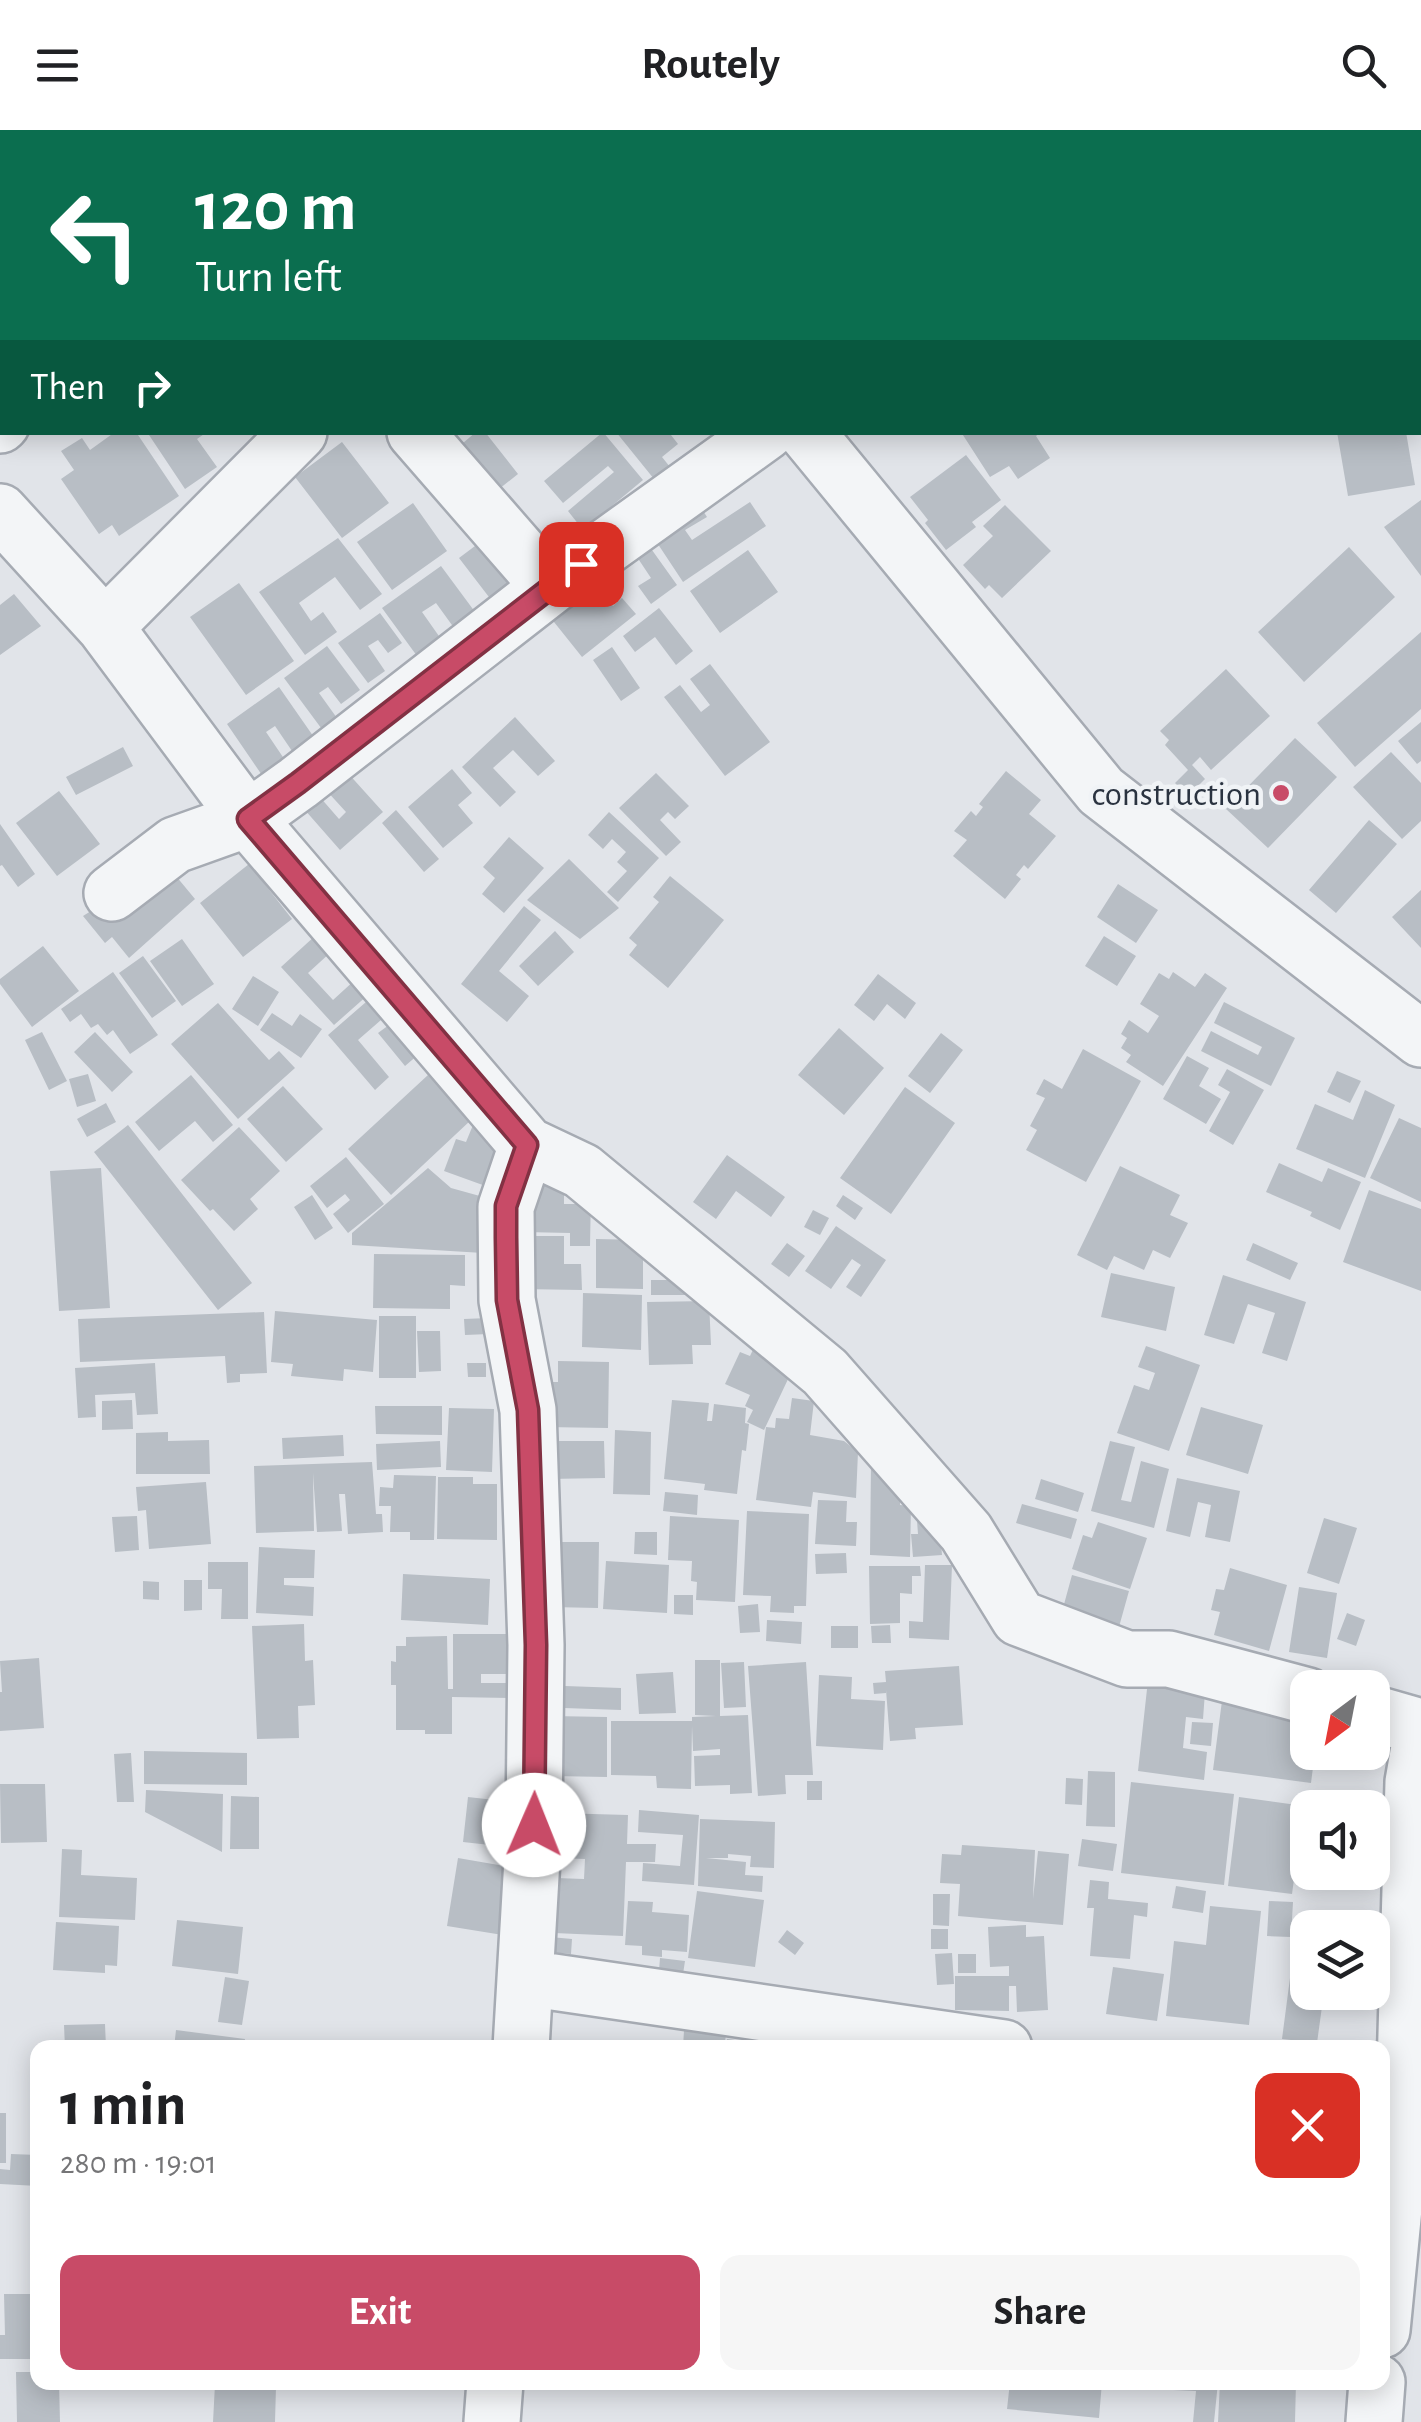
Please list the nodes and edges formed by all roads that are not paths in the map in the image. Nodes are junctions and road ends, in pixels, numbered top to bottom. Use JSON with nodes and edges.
{"nodes":[{"id":1,"x":296,"y":435,"type":"edge"},
{"id":2,"x":418,"y":435,"type":"edge"},
{"id":3,"x":762,"y":435,"type":"edge"},
{"id":4,"x":808,"y":435,"type":"edge"},
{"id":5,"x":0,"y":512,"type":"edge"},
{"id":6,"x":550,"y":586,"type":"junction"},
{"id":7,"x":106,"y":627,"type":"junction"},
{"id":8,"x":248,"y":819,"type":"junction"},
{"id":9,"x":112,"y":893,"type":"dead end"},
{"id":10,"x":1421,"y":1038,"type":"edge"},
{"id":11,"x":527,"y":1145,"type":"junction"},
{"id":12,"x":1290,"y":1691,"type":"edge"},
{"id":13,"x":1390,"y":1718,"type":"edge"},
{"id":14,"x":1421,"y":1726,"type":"edge"},
{"id":15,"x":1421,"y":1736,"type":"edge"},
{"id":16,"x":526,"y":1978,"type":"junction"},
{"id":17,"x":522,"y":2040,"type":"edge"},
{"id":18,"x":949,"y":2040,"type":"edge"},
{"id":19,"x":1393,"y":2104,"type":"edge"},
{"id":20,"x":1390,"y":2166,"type":"edge"},
{"id":21,"x":494,"y":2390,"type":"edge"},
{"id":22,"x":1377,"y":2390,"type":"edge"},
{"id":23,"x":492,"y":2422,"type":"edge"},
{"id":24,"x":1374,"y":2422,"type":"edge"}],
"edges":[{"from":1,"to":7,"type":"street"},
{"from":2,"to":6,"type":"street"},
{"from":3,"to":6,"type":"street"},
{"from":4,"to":10,"type":"street"},
{"from":5,"to":7,"type":"street"},
{"from":6,"to":8,"type":"street"},
{"from":7,"to":8,"type":"street"},
{"from":8,"to":9,"type":"street"},
{"from":8,"to":11,"type":"street"},
{"from":11,"to":12,"type":"street"},
{"from":11,"to":16,"type":"street"},
{"from":13,"to":14,"type":"street"},
{"from":15,"to":19,"type":"street"},
{"from":16,"to":17,"type":"street"},
{"from":16,"to":18,"type":"street"},
{"from":19,"to":20,"type":"street"},
{"from":21,"to":23,"type":"street"},
{"from":22,"to":24,"type":"street"}]}
